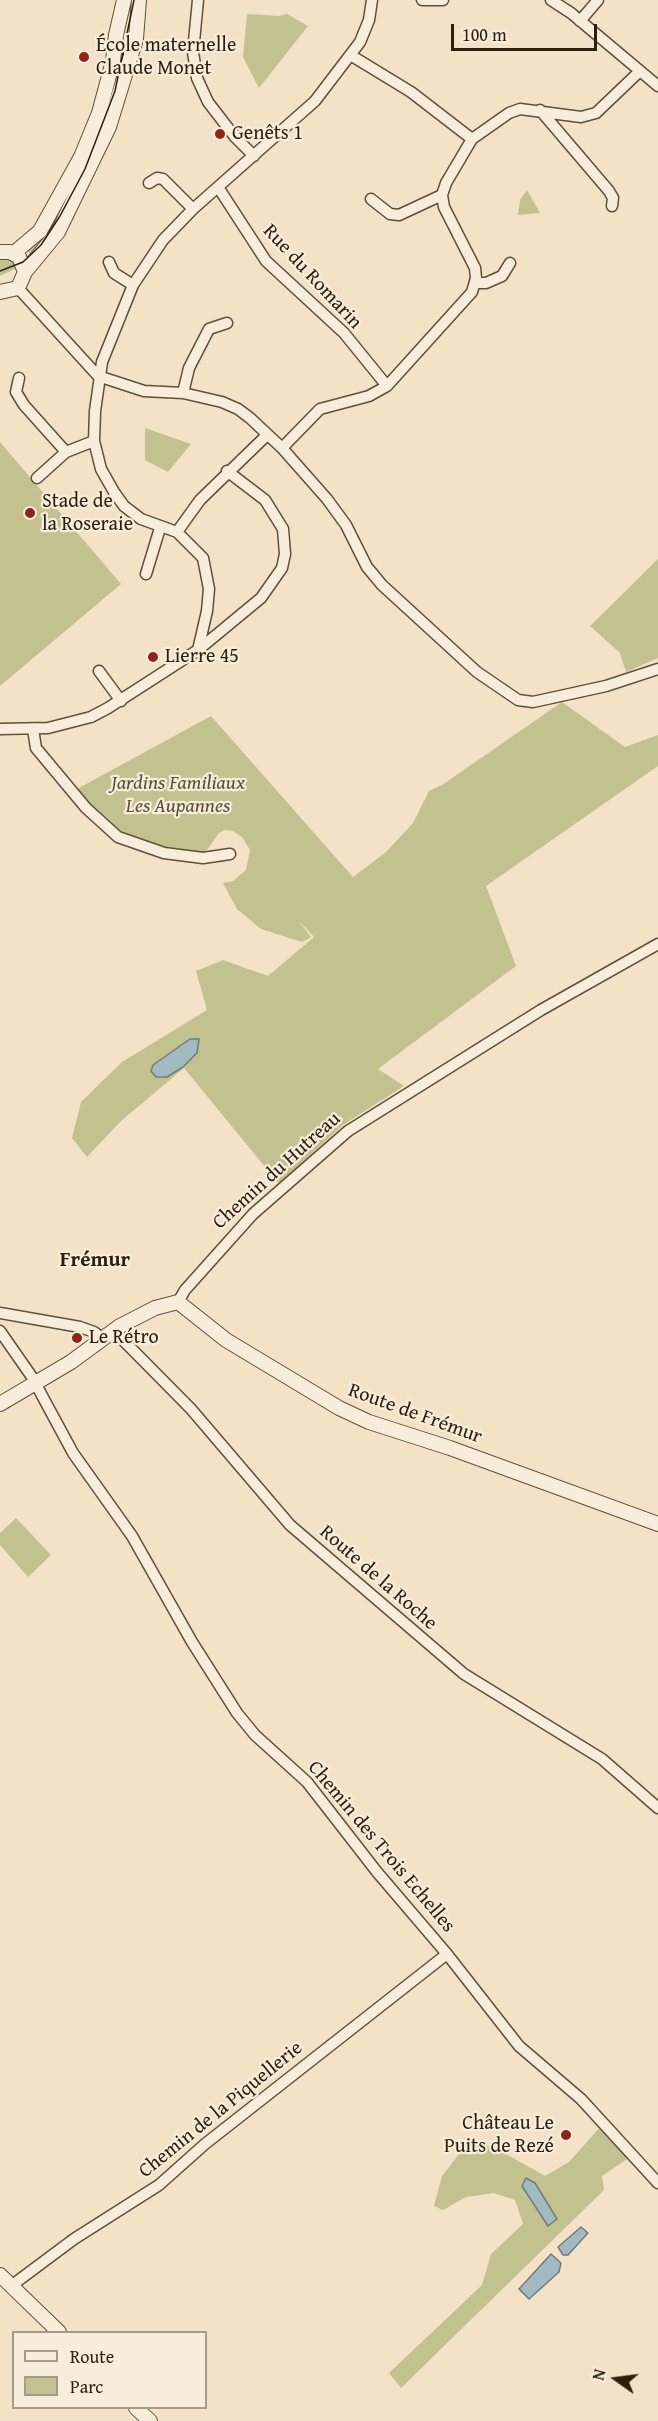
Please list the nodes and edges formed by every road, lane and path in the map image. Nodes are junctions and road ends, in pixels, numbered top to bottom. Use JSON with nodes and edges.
{"nodes":[{"id":1,"x":124,"y":0,"type":"edge"},
{"id":2,"x":139,"y":0,"type":"edge"},
{"id":3,"x":198,"y":0,"type":"edge"},
{"id":4,"x":372,"y":0,"type":"edge"},
{"id":5,"x":422,"y":0,"type":"edge"},
{"id":6,"x":443,"y":0,"type":"edge"},
{"id":7,"x":551,"y":0,"type":"edge"},
{"id":8,"x":598,"y":0,"type":"edge"},
{"id":9,"x":580,"y":21,"type":"junction"},
{"id":10,"x":352,"y":56,"type":"junction"},
{"id":11,"x":640,"y":71,"type":"junction"},
{"id":12,"x":658,"y":86,"type":"edge"},
{"id":13,"x":540,"y":110,"type":"junction"},
{"id":14,"x":472,"y":140,"type":"junction"},
{"id":15,"x":254,"y":156,"type":"junction"},
{"id":16,"x":149,"y":183,"type":"dead end"},
{"id":17,"x":218,"y":187,"type":"junction"},
{"id":18,"x":442,"y":195,"type":"junction"},
{"id":19,"x":370,"y":199,"type":"dead end"},
{"id":20,"x":612,"y":206,"type":"dead end"},
{"id":21,"x":193,"y":209,"type":"junction"},
{"id":22,"x":7,"y":253,"type":"edge"},
{"id":23,"x":109,"y":262,"type":"dead end"},
{"id":24,"x":510,"y":263,"type":"dead end"},
{"id":25,"x":26,"y":272,"type":"junction"},
{"id":26,"x":475,"y":283,"type":"junction"},
{"id":27,"x":133,"y":285,"type":"junction"},
{"id":28,"x":18,"y":288,"type":"junction"},
{"id":29,"x":0,"y":292,"type":"edge"},
{"id":30,"x":227,"y":323,"type":"dead end"},
{"id":31,"x":98,"y":376,"type":"junction"},
{"id":32,"x":19,"y":378,"type":"dead end"},
{"id":33,"x":387,"y":386,"type":"junction"},
{"id":34,"x":183,"y":393,"type":"junction"},
{"id":35,"x":267,"y":435,"type":"junction"},
{"id":36,"x":94,"y":441,"type":"junction"},
{"id":37,"x":282,"y":448,"type":"junction"},
{"id":38,"x":66,"y":452,"type":"junction"},
{"id":39,"x":228,"y":471,"type":"junction"},
{"id":40,"x":37,"y":478,"type":"dead end"},
{"id":41,"x":160,"y":528,"type":"junction"},
{"id":42,"x":177,"y":532,"type":"junction"},
{"id":43,"x":146,"y":574,"type":"dead end"},
{"id":44,"x":198,"y":650,"type":"junction"},
{"id":45,"x":658,"y":669,"type":"edge"},
{"id":46,"x":99,"y":670,"type":"dead end"},
{"id":47,"x":121,"y":701,"type":"junction"},
{"id":48,"x":0,"y":729,"type":"edge"},
{"id":49,"x":33,"y":729,"type":"junction"},
{"id":50,"x":230,"y":854,"type":"dead end"},
{"id":51,"x":658,"y":944,"type":"edge"},
{"id":52,"x":178,"y":1302,"type":"junction"},
{"id":53,"x":0,"y":1313,"type":"edge"},
{"id":54,"x":0,"y":1331,"type":"edge"},
{"id":55,"x":108,"y":1334,"type":"junction"},
{"id":56,"x":35,"y":1385,"type":"junction"},
{"id":57,"x":0,"y":1404,"type":"edge"},
{"id":58,"x":658,"y":1524,"type":"edge"},
{"id":59,"x":658,"y":1808,"type":"edge"},
{"id":60,"x":447,"y":1954,"type":"junction"},
{"id":61,"x":658,"y":2183,"type":"edge"},
{"id":62,"x":0,"y":2275,"type":"edge"},
{"id":63,"x":11,"y":2286,"type":"junction"},
{"id":64,"x":59,"y":2331,"type":"edge"},
{"id":65,"x":137,"y":2409,"type":"edge"},
{"id":66,"x":150,"y":2421,"type":"edge"}],
"edges":[{"from":1,"to":22,"type":"street"},
{"from":2,"to":25,"type":"street"},
{"from":3,"to":15,"type":"street"},
{"from":4,"to":10,"type":"street"},
{"from":5,"to":6,"type":"street"},
{"from":7,"to":9,"type":"street"},
{"from":8,"to":9,"type":"street"},
{"from":9,"to":11,"type":"street"},
{"from":10,"to":14,"type":"street"},
{"from":10,"to":15,"type":"street"},
{"from":11,"to":12,"type":"street"},
{"from":11,"to":13,"type":"street"},
{"from":13,"to":14,"type":"street"},
{"from":13,"to":20,"type":"street"},
{"from":14,"to":18,"type":"street"},
{"from":15,"to":17,"type":"street"},
{"from":16,"to":21,"type":"street"},
{"from":17,"to":21,"type":"street"},
{"from":17,"to":33,"type":"street","name":"Rue du Romarin"},
{"from":18,"to":19,"type":"street"},
{"from":18,"to":26,"type":"street"},
{"from":21,"to":27,"type":"street"},
{"from":22,"to":25,"type":"street"},
{"from":23,"to":27,"type":"street"},
{"from":24,"to":26,"type":"street"},
{"from":25,"to":28,"type":"street"},
{"from":26,"to":33,"type":"street"},
{"from":27,"to":31,"type":"street"},
{"from":28,"to":29,"type":"street"},
{"from":28,"to":31,"type":"street"},
{"from":30,"to":34,"type":"street"},
{"from":31,"to":34,"type":"street"},
{"from":31,"to":36,"type":"street"},
{"from":32,"to":38,"type":"street"},
{"from":33,"to":37,"type":"street"},
{"from":34,"to":35,"type":"street"},
{"from":35,"to":37,"type":"street"},
{"from":35,"to":39,"type":"street"},
{"from":36,"to":38,"type":"street"},
{"from":36,"to":41,"type":"street"},
{"from":37,"to":45,"type":"street"},
{"from":38,"to":40,"type":"street"},
{"from":39,"to":42,"type":"street"},
{"from":39,"to":44,"type":"street"},
{"from":41,"to":42,"type":"street"},
{"from":41,"to":43,"type":"street"},
{"from":42,"to":44,"type":"street"},
{"from":44,"to":47,"type":"street"},
{"from":46,"to":47,"type":"street"},
{"from":47,"to":49,"type":"street"},
{"from":48,"to":49,"type":"street"},
{"from":49,"to":50,"type":"street"},
{"from":51,"to":52,"type":"street","name":"Chemin du Hutreau"},
{"from":52,"to":55,"type":"street"},
{"from":52,"to":58,"type":"street","name":"Route de Frémur"},
{"from":53,"to":55,"type":"street"},
{"from":54,"to":56,"type":"street","name":"Chemin des Trois Echelles"},
{"from":55,"to":56,"type":"street"},
{"from":55,"to":59,"type":"street","name":"Route de la Roche"},
{"from":56,"to":57,"type":"street"},
{"from":56,"to":60,"type":"street","name":"Chemin des Trois Echelles"},
{"from":60,"to":61,"type":"street","name":"Chemin des Trois Echelles"},
{"from":60,"to":63,"type":"street","name":"Chemin de la Piquellerie"},
{"from":62,"to":63,"type":"street"},
{"from":63,"to":64,"type":"street"},
{"from":65,"to":66,"type":"street"}]}
